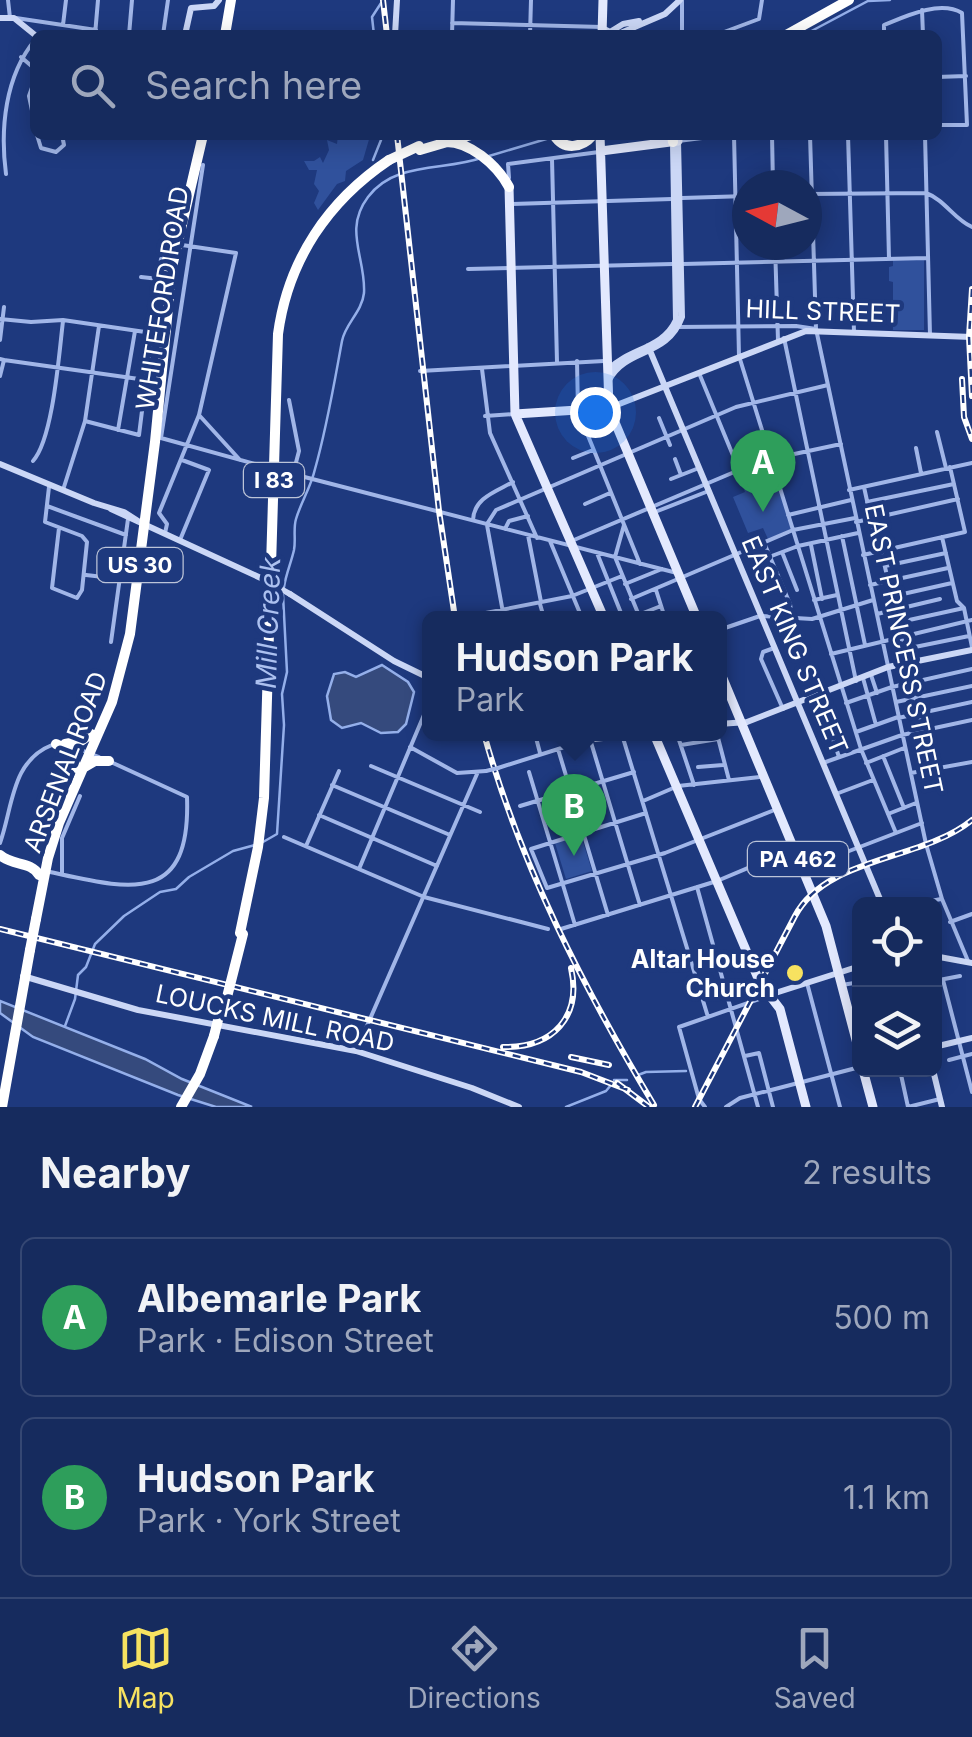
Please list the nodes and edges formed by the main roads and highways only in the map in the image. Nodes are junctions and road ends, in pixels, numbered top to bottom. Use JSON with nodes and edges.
{"nodes":[{"id":1,"x":234,"y":0,"type":"edge"},
{"id":2,"x":602,"y":0,"type":"edge"},
{"id":3,"x":837,"y":0,"type":"edge"},
{"id":4,"x":849,"y":0,"type":"edge"},
{"id":5,"x":229,"y":30,"type":"edge"},
{"id":6,"x":602,"y":30,"type":"edge"},
{"id":7,"x":784,"y":30,"type":"edge"},
{"id":8,"x":795,"y":30,"type":"edge"},
{"id":9,"x":199,"y":140,"type":"edge"},
{"id":10,"x":444,"y":140,"type":"edge"},
{"id":11,"x":451,"y":140,"type":"edge"},
{"id":12,"x":561,"y":140,"type":"edge"},
{"id":13,"x":585,"y":140,"type":"edge"},
{"id":14,"x":602,"y":140,"type":"edge"},
{"id":15,"x":664,"y":140,"type":"edge"},
{"id":16,"x":603,"y":151,"type":"junction"},
{"id":17,"x":509,"y":188,"type":"joint"},
{"id":18,"x":607,"y":408,"type":"junction"},
{"id":19,"x":515,"y":414,"type":"junction"},
{"id":20,"x":601,"y":611,"type":"edge"},
{"id":21,"x":694,"y":611,"type":"edge"},
{"id":22,"x":727,"y":688,"type":"edge"},
{"id":23,"x":657,"y":741,"type":"edge"},
{"id":24,"x":90,"y":745,"type":"junction"},
{"id":25,"x":79,"y":768,"type":"junction"},
{"id":26,"x":0,"y":855,"type":"edge"},
{"id":27,"x":42,"y":873,"type":"junction"},
{"id":28,"x":852,"y":1024,"type":"edge"},
{"id":29,"x":11,"y":1038,"type":"junction"},
{"id":30,"x":864,"y":1077,"type":"edge"},
{"id":31,"x":0,"y":1091,"type":"edge"},
{"id":32,"x":2,"y":1107,"type":"edge"},
{"id":33,"x":183,"y":1107,"type":"edge"},
{"id":34,"x":806,"y":1107,"type":"edge"},
{"id":35,"x":873,"y":1107,"type":"edge"}],
"edges":[{"from":1,"to":5,"type":"highway"},
{"from":2,"to":6,"type":"main road"},
{"from":3,"to":7,"type":"highway"},
{"from":4,"to":8,"type":"highway"},
{"from":9,"to":24,"type":"highway","name":"ARSENAL ROAD","number":"US 30"},
{"from":10,"to":33,"type":"highway","number":"I 83","bridge":true},
{"from":11,"to":17,"type":"highway"},
{"from":12,"to":13,"type":"highway"},
{"from":14,"to":16,"type":"main road"},
{"from":15,"to":16,"type":"main road"},
{"from":16,"to":18,"type":"main road"},
{"from":17,"to":19,"type":"main road"},
{"from":18,"to":19,"type":"main road"},
{"from":18,"to":21,"type":"main road"},
{"from":19,"to":20,"type":"main road"},
{"from":22,"to":28,"type":"main road","number":"PA 462"},
{"from":23,"to":34,"type":"main road","number":"PA 462"},
{"from":24,"to":25,"type":"highway","name":"ARSENAL ROAD","number":"US 30"},
{"from":24,"to":25,"type":"highway"},
{"from":24,"to":25,"type":"highway"},
{"from":25,"to":27,"type":"highway","name":"ARSENAL ROAD","number":"US 30"},
{"from":26,"to":27,"type":"highway"},
{"from":27,"to":29,"type":"highway","name":"ARSENAL ROAD","number":"US 30","bridge":true},
{"from":29,"to":31,"type":"highway","name":"ARSENAL ROAD","number":"US 30"},
{"from":29,"to":32,"type":"highway","name":"ARSENAL ROAD","number":"US 30"},
{"from":30,"to":35,"type":"main road"}]}
